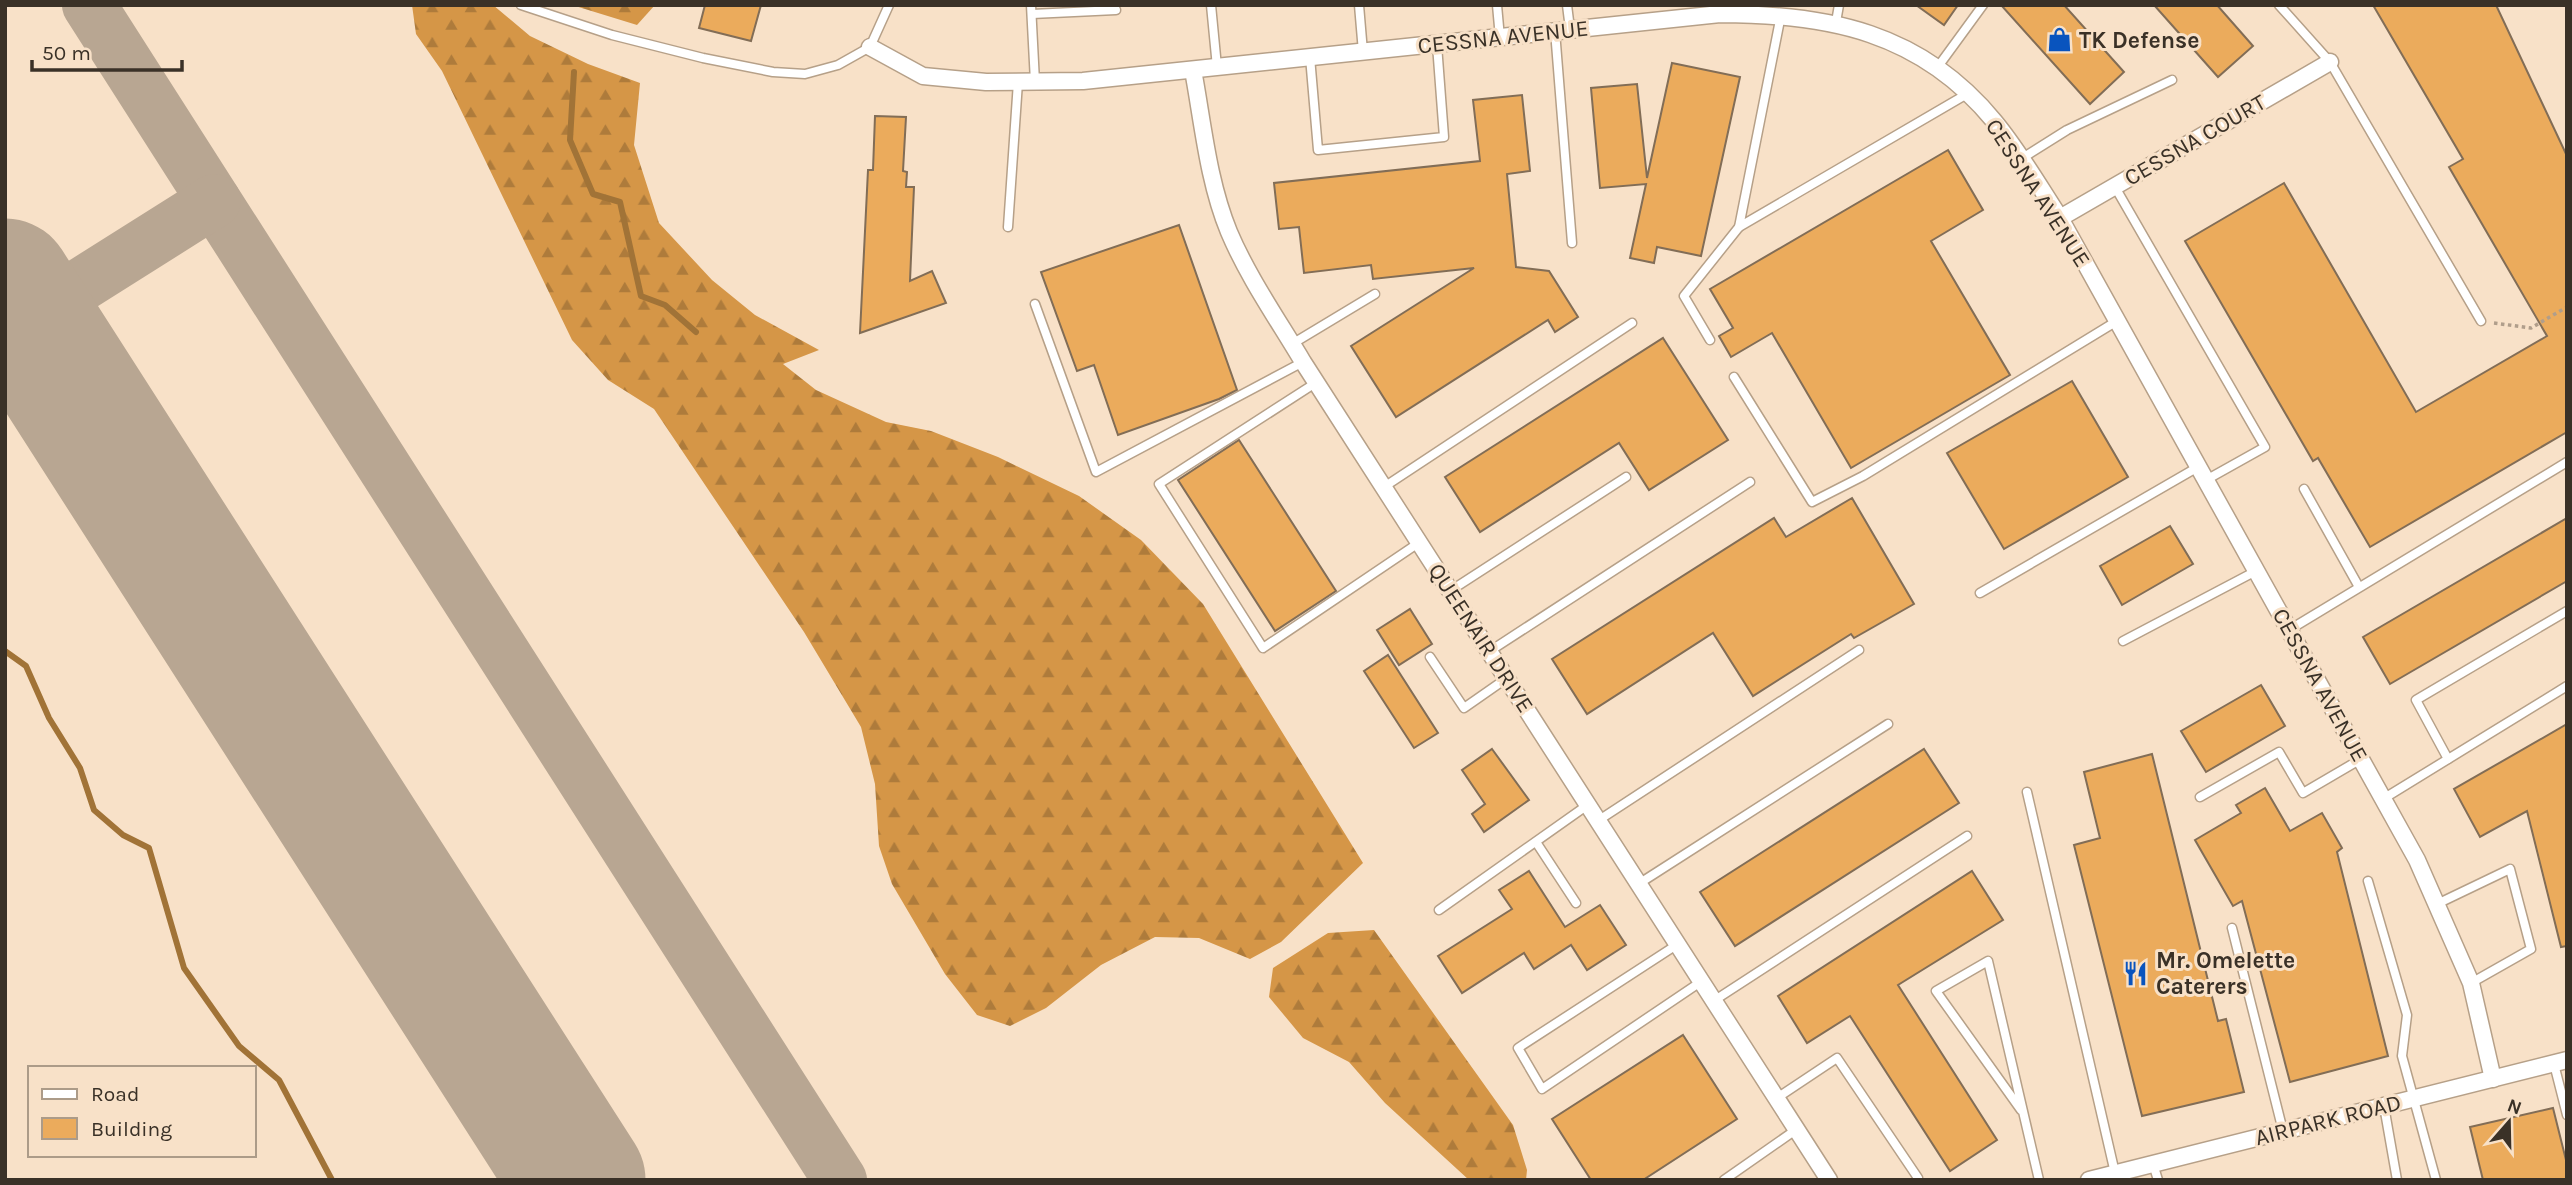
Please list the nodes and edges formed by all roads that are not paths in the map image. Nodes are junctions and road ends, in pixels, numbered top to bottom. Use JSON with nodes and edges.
{"nodes":[{"id":1,"x":521,"y":5,"type":"edge"},
{"id":2,"x":888,"y":5,"type":"edge"},
{"id":3,"x":1211,"y":5,"type":"edge"},
{"id":4,"x":1359,"y":5,"type":"edge"},
{"id":5,"x":1497,"y":5,"type":"edge"},
{"id":6,"x":1567,"y":5,"type":"edge"},
{"id":7,"x":1839,"y":5,"type":"edge"},
{"id":8,"x":1983,"y":5,"type":"edge"},
{"id":9,"x":2279,"y":5,"type":"edge"},
{"id":10,"x":1032,"y":9,"type":"edge"},
{"id":11,"x":1116,"y":10,"type":"dead end"},
{"id":12,"x":1786,"y":11,"type":"edge"},
{"id":13,"x":1836,"y":22,"type":"junction"},
{"id":14,"x":1562,"y":30,"type":"junction"},
{"id":15,"x":1500,"y":38,"type":"junction"},
{"id":16,"x":1437,"y":45,"type":"junction"},
{"id":17,"x":870,"y":47,"type":"junction"},
{"id":18,"x":1363,"y":52,"type":"junction"},
{"id":19,"x":1310,"y":57,"type":"junction"},
{"id":20,"x":2330,"y":62,"type":"junction"},
{"id":21,"x":1217,"y":67,"type":"junction"},
{"id":22,"x":1937,"y":68,"type":"junction"},
{"id":23,"x":1193,"y":70,"type":"junction"},
{"id":24,"x":2172,"y":80,"type":"dead end"},
{"id":25,"x":1018,"y":82,"type":"junction"},
{"id":26,"x":1035,"y":82,"type":"junction"},
{"id":27,"x":1967,"y":94,"type":"junction"},
{"id":28,"x":2021,"y":159,"type":"junction"},
{"id":29,"x":2115,"y":186,"type":"junction"},
{"id":30,"x":2060,"y":218,"type":"junction"},
{"id":31,"x":1739,"y":227,"type":"junction"},
{"id":32,"x":1008,"y":228,"type":"dead end"},
{"id":33,"x":1572,"y":243,"type":"dead end"},
{"id":34,"x":1375,"y":294,"type":"dead end"},
{"id":35,"x":1035,"y":304,"type":"dead end"},
{"id":36,"x":2117,"y":321,"type":"junction"},
{"id":37,"x":2481,"y":321,"type":"road end"},
{"id":38,"x":1632,"y":323,"type":"dead end"},
{"id":39,"x":1710,"y":340,"type":"dead end"},
{"id":40,"x":1292,"y":344,"type":"junction"},
{"id":41,"x":1303,"y":362,"type":"junction"},
{"id":42,"x":1734,"y":377,"type":"dead end"},
{"id":43,"x":1317,"y":382,"type":"junction"},
{"id":44,"x":2567,"y":462,"type":"edge"},
{"id":45,"x":2202,"y":474,"type":"junction"},
{"id":46,"x":1626,"y":477,"type":"dead end"},
{"id":47,"x":1750,"y":482,"type":"dead end"},
{"id":48,"x":1384,"y":487,"type":"junction"},
{"id":49,"x":2304,"y":489,"type":"dead end"},
{"id":50,"x":1420,"y":542,"type":"junction"},
{"id":51,"x":2256,"y":571,"type":"junction"},
{"id":52,"x":2358,"y":587,"type":"junction"},
{"id":53,"x":1450,"y":591,"type":"junction"},
{"id":54,"x":1980,"y":593,"type":"dead end"},
{"id":55,"x":2567,"y":611,"type":"edge"},
{"id":56,"x":2289,"y":630,"type":"junction"},
{"id":57,"x":2123,"y":641,"type":"dead end"},
{"id":58,"x":1859,"y":650,"type":"dead end"},
{"id":59,"x":1490,"y":651,"type":"junction"},
{"id":60,"x":1430,"y":657,"type":"dead end"},
{"id":61,"x":1507,"y":678,"type":"junction"},
{"id":62,"x":2567,"y":686,"type":"edge"},
{"id":63,"x":1888,"y":724,"type":"dead end"},
{"id":64,"x":2361,"y":759,"type":"junction"},
{"id":65,"x":2448,"y":759,"type":"junction"},
{"id":66,"x":2027,"y":792,"type":"dead end"},
{"id":67,"x":2200,"y":797,"type":"dead end"},
{"id":68,"x":2383,"y":799,"type":"junction"},
{"id":69,"x":1589,"y":804,"type":"junction"},
{"id":70,"x":1599,"y":820,"type":"junction"},
{"id":71,"x":1967,"y":836,"type":"dead end"},
{"id":72,"x":1536,"y":842,"type":"junction"},
{"id":73,"x":2368,"y":881,"type":"dead end"},
{"id":74,"x":1640,"y":884,"type":"junction"},
{"id":75,"x":1576,"y":903,"type":"dead end"},
{"id":76,"x":2437,"y":904,"type":"junction"},
{"id":77,"x":1439,"y":909,"type":"dead end"},
{"id":78,"x":2232,"y":928,"type":"dead end"},
{"id":79,"x":1679,"y":944,"type":"junction"},
{"id":80,"x":1702,"y":981,"type":"junction"},
{"id":81,"x":2471,"y":983,"type":"junction"},
{"id":82,"x":1714,"y":1000,"type":"junction"},
{"id":83,"x":2560,"y":1062,"type":"edge"},
{"id":84,"x":2493,"y":1079,"type":"junction"},
{"id":85,"x":1777,"y":1098,"type":"junction"},
{"id":86,"x":2414,"y":1099,"type":"junction"},
{"id":87,"x":2384,"y":1106,"type":"junction"},
{"id":88,"x":2021,"y":1110,"type":"junction"},
{"id":89,"x":2567,"y":1115,"type":"edge"},
{"id":90,"x":1797,"y":1129,"type":"junction"},
{"id":91,"x":2283,"y":1131,"type":"junction"},
{"id":92,"x":2155,"y":1172,"type":"edge"},
{"id":93,"x":2115,"y":1173,"type":"junction"},
{"id":94,"x":1918,"y":1178,"type":"dead end"},
{"id":95,"x":1724,"y":1180,"type":"edge"},
{"id":96,"x":1829,"y":1180,"type":"edge"},
{"id":97,"x":2039,"y":1180,"type":"edge"},
{"id":98,"x":2089,"y":1180,"type":"edge"},
{"id":99,"x":2397,"y":1180,"type":"edge"},
{"id":100,"x":2436,"y":1180,"type":"edge"}],
"edges":[{"from":1,"to":17,"type":"lane"},
{"from":2,"to":17,"type":"lane"},
{"from":3,"to":21,"type":"lane"},
{"from":4,"to":18,"type":"lane"},
{"from":5,"to":15,"type":"lane"},
{"from":6,"to":14,"type":"lane"},
{"from":7,"to":13,"type":"lane"},
{"from":8,"to":22,"type":"lane"},
{"from":9,"to":20,"type":"lane"},
{"from":10,"to":11,"type":"lane"},
{"from":10,"to":26,"type":"lane"},
{"from":12,"to":13,"type":"street","name":"CESSNA AVENUE"},
{"from":12,"to":14,"type":"street","name":"CESSNA AVENUE"},
{"from":12,"to":31,"type":"lane"},
{"from":13,"to":22,"type":"street","name":"CESSNA AVENUE"},
{"from":14,"to":15,"type":"street","name":"CESSNA AVENUE"},
{"from":14,"to":33,"type":"lane"},
{"from":15,"to":16,"type":"street","name":"CESSNA AVENUE"},
{"from":16,"to":18,"type":"street","name":"CESSNA AVENUE"},
{"from":16,"to":19,"type":"lane"},
{"from":17,"to":25,"type":"street","name":"CESSNA AVENUE"},
{"from":18,"to":19,"type":"street","name":"CESSNA AVENUE"},
{"from":19,"to":21,"type":"street","name":"CESSNA AVENUE"},
{"from":20,"to":29,"type":"street","name":"CESSNA COURT"},
{"from":20,"to":37,"type":"lane"},
{"from":21,"to":23,"type":"street","name":"CESSNA AVENUE"},
{"from":22,"to":27,"type":"street","name":"CESSNA AVENUE"},
{"from":23,"to":26,"type":"street","name":"CESSNA AVENUE"},
{"from":23,"to":40,"type":"street","name":"QUEENAIR DRIVE"},
{"from":24,"to":28,"type":"lane"},
{"from":25,"to":26,"type":"street","name":"CESSNA AVENUE"},
{"from":25,"to":32,"type":"lane"},
{"from":27,"to":28,"type":"street","name":"CESSNA AVENUE"},
{"from":27,"to":31,"type":"lane"},
{"from":28,"to":30,"type":"street","name":"CESSNA AVENUE"},
{"from":29,"to":30,"type":"street","name":"CESSNA COURT"},
{"from":29,"to":45,"type":"lane"},
{"from":30,"to":36,"type":"street","name":"CESSNA AVENUE"},
{"from":31,"to":39,"type":"lane"},
{"from":34,"to":40,"type":"lane"},
{"from":35,"to":41,"type":"lane"},
{"from":36,"to":42,"type":"lane"},
{"from":36,"to":45,"type":"street","name":"CESSNA AVENUE"},
{"from":38,"to":48,"type":"lane"},
{"from":40,"to":41,"type":"street","name":"QUEENAIR DRIVE"},
{"from":41,"to":43,"type":"street","name":"QUEENAIR DRIVE"},
{"from":43,"to":48,"type":"street","name":"QUEENAIR DRIVE"},
{"from":43,"to":50,"type":"lane"},
{"from":44,"to":52,"type":"lane"},
{"from":45,"to":51,"type":"street","name":"CESSNA AVENUE"},
{"from":45,"to":54,"type":"lane"},
{"from":46,"to":53,"type":"lane"},
{"from":47,"to":59,"type":"lane"},
{"from":48,"to":50,"type":"street","name":"QUEENAIR DRIVE"},
{"from":49,"to":52,"type":"lane"},
{"from":50,"to":53,"type":"street","name":"QUEENAIR DRIVE"},
{"from":51,"to":56,"type":"street","name":"CESSNA AVENUE"},
{"from":51,"to":57,"type":"lane"},
{"from":52,"to":56,"type":"lane"},
{"from":53,"to":59,"type":"street","name":"QUEENAIR DRIVE"},
{"from":55,"to":65,"type":"lane"},
{"from":56,"to":64,"type":"street","name":"CESSNA AVENUE"},
{"from":58,"to":70,"type":"lane"},
{"from":59,"to":61,"type":"street","name":"QUEENAIR DRIVE"},
{"from":60,"to":61,"type":"lane"},
{"from":61,"to":69,"type":"street","name":"QUEENAIR DRIVE"},
{"from":62,"to":65,"type":"lane"},
{"from":63,"to":74,"type":"lane"},
{"from":64,"to":67,"type":"lane"},
{"from":64,"to":68,"type":"street","name":"CESSNA AVENUE"},
{"from":65,"to":68,"type":"lane"},
{"from":66,"to":93,"type":"lane"},
{"from":68,"to":76,"type":"street","name":"CESSNA AVENUE"},
{"from":69,"to":70,"type":"street","name":"QUEENAIR DRIVE"},
{"from":69,"to":72,"type":"lane"},
{"from":70,"to":74,"type":"street","name":"QUEENAIR DRIVE"},
{"from":71,"to":82,"type":"lane"},
{"from":72,"to":75,"type":"lane"},
{"from":72,"to":77,"type":"lane"},
{"from":73,"to":86,"type":"lane"},
{"from":74,"to":79,"type":"street","name":"QUEENAIR DRIVE"},
{"from":76,"to":81,"type":"street","name":"CESSNA AVENUE"},
{"from":76,"to":81,"type":"lane"},
{"from":78,"to":91,"type":"lane"},
{"from":79,"to":80,"type":"street","name":"QUEENAIR DRIVE"},
{"from":79,"to":80,"type":"lane"},
{"from":80,"to":82,"type":"street","name":"QUEENAIR DRIVE"},
{"from":81,"to":84,"type":"street","name":"CESSNA AVENUE"},
{"from":82,"to":85,"type":"street","name":"QUEENAIR DRIVE"},
{"from":83,"to":84,"type":"street","name":"AIRPARK ROAD"},
{"from":83,"to":89,"type":"lane"},
{"from":84,"to":86,"type":"street","name":"AIRPARK ROAD"},
{"from":85,"to":90,"type":"street","name":"QUEENAIR DRIVE"},
{"from":85,"to":94,"type":"lane"},
{"from":86,"to":87,"type":"street","name":"AIRPARK ROAD"},
{"from":86,"to":100,"type":"lane"},
{"from":87,"to":91,"type":"street","name":"AIRPARK ROAD"},
{"from":87,"to":99,"type":"lane"},
{"from":88,"to":88,"type":"lane"},
{"from":88,"to":97,"type":"lane"},
{"from":90,"to":95,"type":"lane"},
{"from":90,"to":96,"type":"street","name":"QUEENAIR DRIVE"},
{"from":91,"to":92,"type":"street","name":"AIRPARK ROAD"},
{"from":92,"to":93,"type":"street","name":"AIRPARK ROAD"},
{"from":93,"to":98,"type":"street","name":"AIRPARK ROAD"}]}
